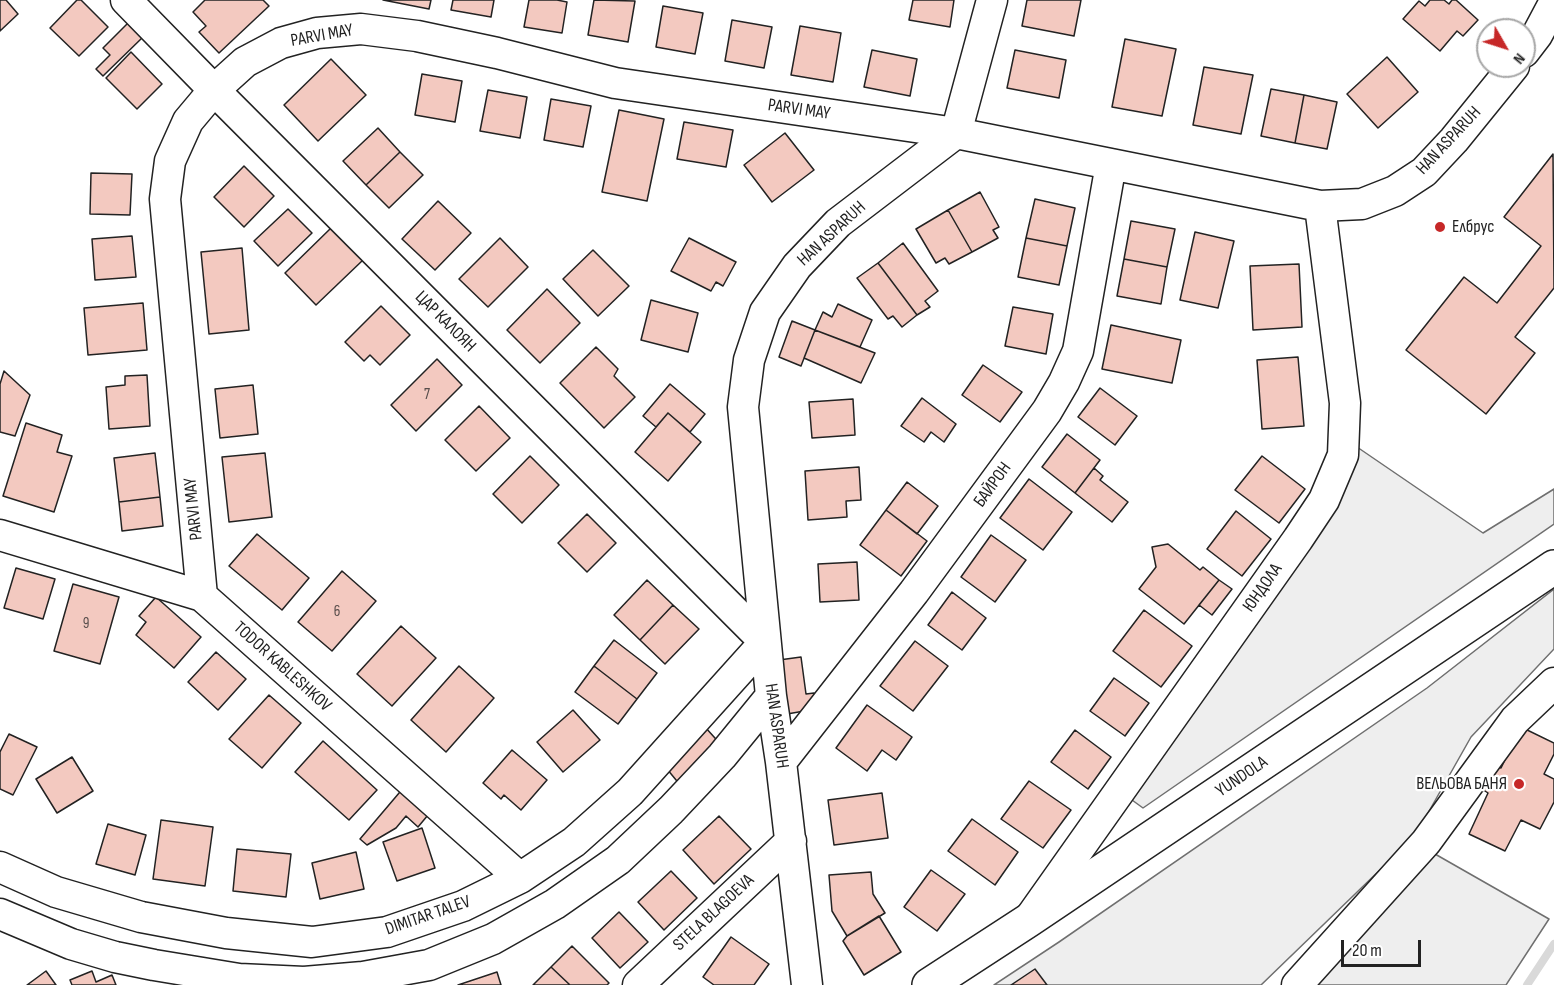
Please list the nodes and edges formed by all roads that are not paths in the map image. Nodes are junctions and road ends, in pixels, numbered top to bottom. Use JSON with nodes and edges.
{"nodes":[{"id":1,"x":126,"y":0,"type":"edge"},
{"id":2,"x":992,"y":0,"type":"edge"},
{"id":3,"x":1554,"y":3,"type":"edge"},
{"id":4,"x":1536,"y":35,"type":"edge"},
{"id":5,"x":1504,"y":78,"type":"edge"},
{"id":6,"x":214,"y":90,"type":"junction"},
{"id":7,"x":956,"y":133,"type":"junction"},
{"id":8,"x":1111,"y":164,"type":"junction"},
{"id":9,"x":1320,"y":206,"type":"junction"},
{"id":10,"x":0,"y":535,"type":"edge"},
{"id":11,"x":1554,"y":567,"type":"edge"},
{"id":12,"x":202,"y":596,"type":"junction"},
{"id":13,"x":765,"y":642,"type":"junction"},
{"id":14,"x":1554,"y":683,"type":"edge"},
{"id":15,"x":771,"y":696,"type":"junction"},
{"id":16,"x":781,"y":762,"type":"junction"},
{"id":17,"x":790,"y":841,"type":"junction"},
{"id":18,"x":0,"y":867,"type":"edge"},
{"id":19,"x":519,"y":878,"type":"junction"},
{"id":20,"x":0,"y":914,"type":"edge"},
{"id":21,"x":1029,"y":920,"type":"junction"},
{"id":22,"x":232,"y":982,"type":"edge"},
{"id":23,"x":638,"y":985,"type":"edge"},
{"id":24,"x":807,"y":985,"type":"edge"},
{"id":25,"x":929,"y":985,"type":"edge"},
{"id":26,"x":1297,"y":985,"type":"edge"}],
"edges":[{"from":1,"to":6,"type":"street","name":"ЦАР КАЛОЯН"},
{"from":2,"to":7,"type":"street"},
{"from":3,"to":4,"type":"street"},
{"from":5,"to":9,"type":"street","name":"HAN ASPARUH"},
{"from":6,"to":7,"type":"street","name":"PARVI MAY"},
{"from":6,"to":12,"type":"street","name":"PARVI MAY"},
{"from":6,"to":13,"type":"street","name":"ЦАР КАЛОЯН"},
{"from":7,"to":8,"type":"street","name":"HAN ASPARUH"},
{"from":7,"to":13,"type":"street","name":"HAN ASPARUH"},
{"from":8,"to":9,"type":"street","name":"HAN ASPARUH"},
{"from":8,"to":16,"type":"street","name":"БАЙРОН"},
{"from":9,"to":21,"type":"street","name":"ЮНДОЛА"},
{"from":10,"to":12,"type":"street","name":"TODOR KABLESHKOV"},
{"from":11,"to":21,"type":"main road","name":"YUNDOLA"},
{"from":12,"to":19,"type":"street","name":"TODOR KABLESHKOV"},
{"from":13,"to":15,"type":"street","name":"HAN ASPARUH"},
{"from":13,"to":19,"type":"street","name":"DIMITAR TALEV"},
{"from":14,"to":26,"type":"street"},
{"from":15,"to":16,"type":"street","name":"HAN ASPARUH"},
{"from":15,"to":22,"type":"street"},
{"from":16,"to":17,"type":"street","name":"HAN ASPARUH"},
{"from":17,"to":23,"type":"street","name":"STELA BLAGOEVA"},
{"from":17,"to":24,"type":"street","name":"HAN ASPARUH"},
{"from":18,"to":19,"type":"street","name":"DIMITAR TALEV"},
{"from":20,"to":22,"type":"street"},
{"from":21,"to":25,"type":"main road","name":"YUNDOLA"}]}
